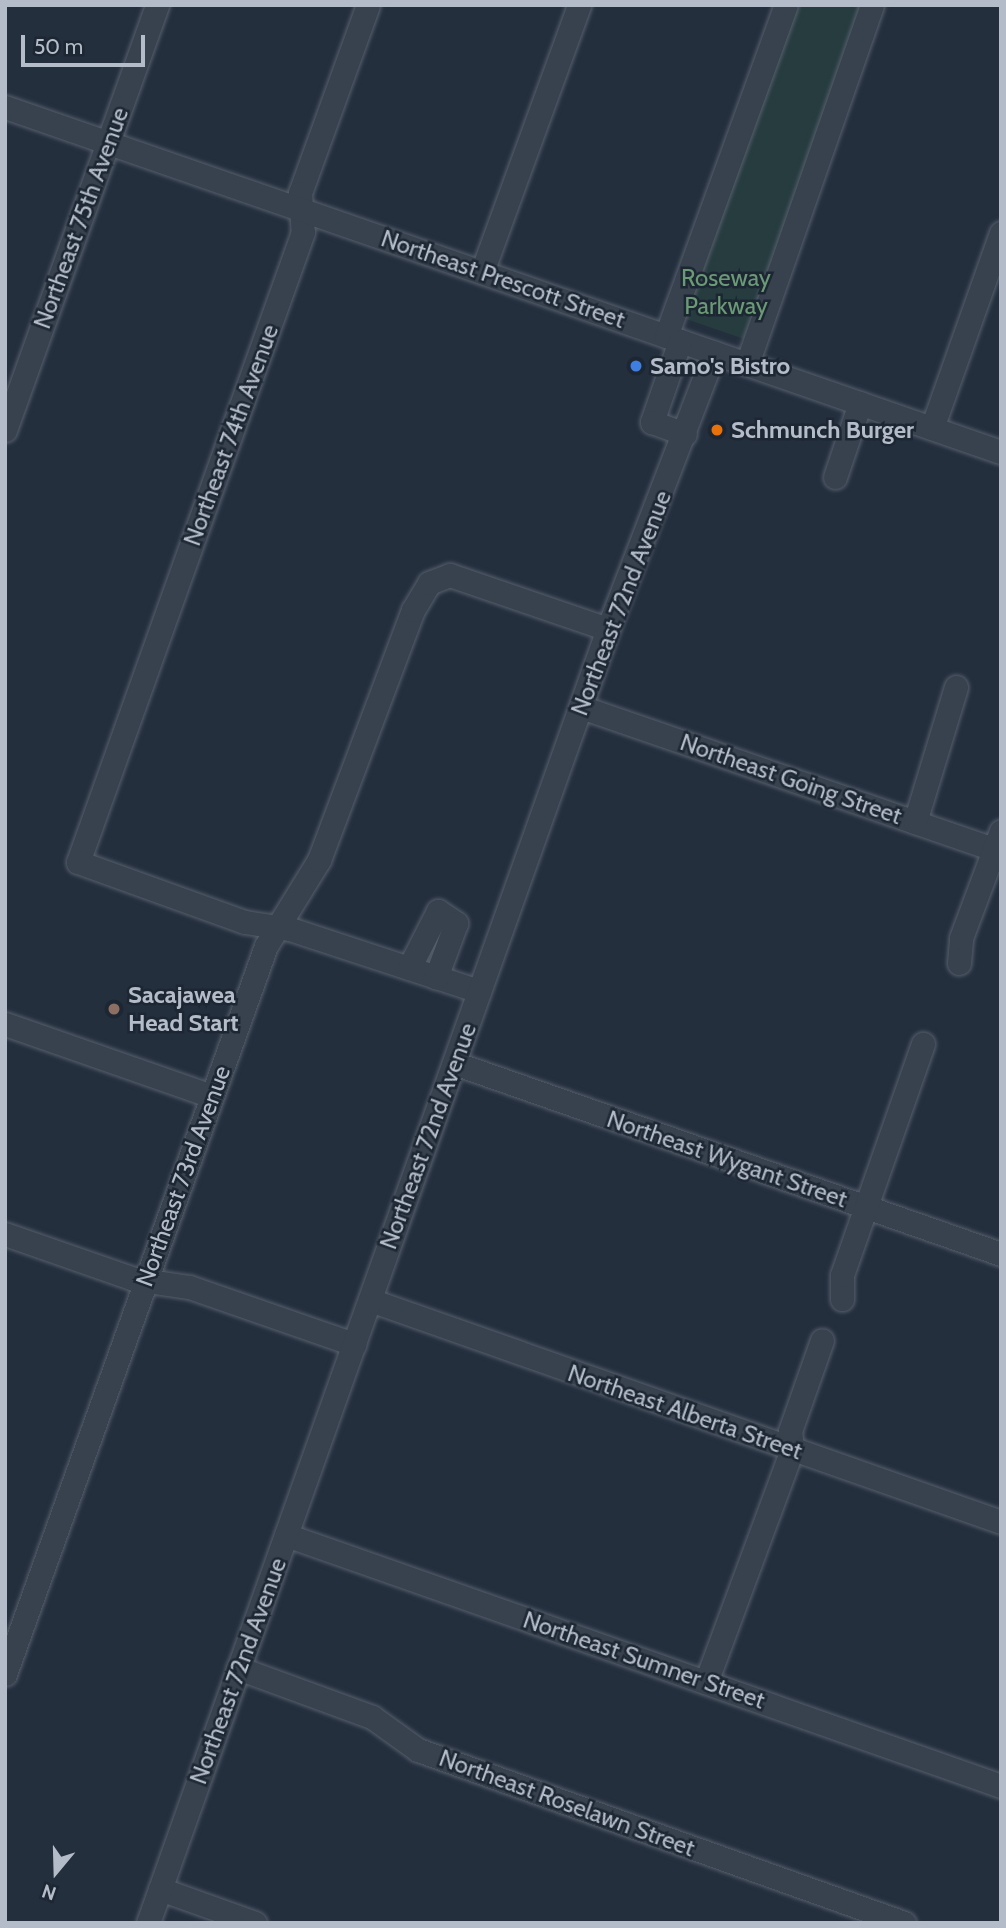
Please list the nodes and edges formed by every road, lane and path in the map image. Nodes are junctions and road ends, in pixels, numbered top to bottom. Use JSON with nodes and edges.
{"nodes":[{"id":1,"x":157,"y":5,"type":"edge"},
{"id":2,"x":368,"y":5,"type":"edge"},
{"id":3,"x":579,"y":5,"type":"edge"},
{"id":4,"x":786,"y":5,"type":"edge"},
{"id":5,"x":872,"y":5,"type":"edge"},
{"id":6,"x":5,"y":107,"type":"edge"},
{"id":7,"x":108,"y":143,"type":"junction"},
{"id":8,"x":302,"y":210,"type":"junction"},
{"id":9,"x":1001,"y":233,"type":"edge"},
{"id":10,"x":482,"y":272,"type":"junction"},
{"id":11,"x":673,"y":338,"type":"junction"},
{"id":12,"x":714,"y":352,"type":"junction"},
{"id":13,"x":747,"y":364,"type":"junction"},
{"id":14,"x":860,"y":403,"type":"junction"},
{"id":15,"x":932,"y":428,"type":"junction"},
{"id":16,"x":5,"y":430,"type":"edge"},
{"id":17,"x":685,"y":433,"type":"junction"},
{"id":18,"x":1001,"y":452,"type":"edge"},
{"id":19,"x":835,"y":477,"type":"dead end"},
{"id":20,"x":608,"y":629,"type":"junction"},
{"id":21,"x":956,"y":687,"type":"dead end"},
{"id":22,"x":581,"y":707,"type":"junction"},
{"id":23,"x":915,"y":822,"type":"junction"},
{"id":24,"x":999,"y":844,"type":"edge"},
{"id":25,"x":276,"y":927,"type":"junction"},
{"id":26,"x":959,"y":963,"type":"dead end"},
{"id":27,"x":409,"y":968,"type":"junction"},
{"id":28,"x":436,"y":977,"type":"junction"},
{"id":29,"x":479,"y":991,"type":"junction"},
{"id":30,"x":5,"y":1024,"type":"edge"},
{"id":31,"x":923,"y":1044,"type":"dead end"},
{"id":32,"x":454,"y":1063,"type":"junction"},
{"id":33,"x":212,"y":1096,"type":"junction"},
{"id":34,"x":864,"y":1206,"type":"junction"},
{"id":35,"x":5,"y":1234,"type":"edge"},
{"id":36,"x":1001,"y":1254,"type":"edge"},
{"id":37,"x":146,"y":1280,"type":"junction"},
{"id":38,"x":842,"y":1299,"type":"dead end"},
{"id":39,"x":369,"y":1300,"type":"junction"},
{"id":40,"x":822,"y":1340,"type":"dead end"},
{"id":41,"x":354,"y":1344,"type":"junction"},
{"id":42,"x":792,"y":1449,"type":"junction"},
{"id":43,"x":1001,"y":1522,"type":"edge"},
{"id":44,"x":286,"y":1535,"type":"junction"},
{"id":45,"x":238,"y":1668,"type":"junction"},
{"id":46,"x":5,"y":1674,"type":"edge"},
{"id":47,"x":706,"y":1682,"type":"junction"},
{"id":48,"x":1001,"y":1786,"type":"edge"},
{"id":49,"x":160,"y":1889,"type":"junction"},
{"id":50,"x":148,"y":1923,"type":"edge"},
{"id":51,"x":255,"y":1923,"type":"edge"},
{"id":52,"x":904,"y":1923,"type":"edge"}],
"edges":[{"from":1,"to":7,"type":"street","name":"Northeast 75th Avenue"},
{"from":2,"to":8,"type":"street","name":"Northeast 74th Avenue"},
{"from":3,"to":10,"type":"street"},
{"from":4,"to":11,"type":"street"},
{"from":5,"to":13,"type":"street"},
{"from":6,"to":7,"type":"street","name":"Northeast Prescott Street"},
{"from":7,"to":8,"type":"street","name":"Northeast Prescott Street"},
{"from":7,"to":16,"type":"street","name":"Northeast 75th Avenue"},
{"from":8,"to":10,"type":"street","name":"Northeast Prescott Street"},
{"from":8,"to":25,"type":"street","name":"Northeast 74th Avenue"},
{"from":9,"to":15,"type":"street"},
{"from":10,"to":11,"type":"street","name":"Northeast Prescott Street"},
{"from":11,"to":12,"type":"street","name":"Northeast Prescott Street"},
{"from":11,"to":17,"type":"street"},
{"from":12,"to":13,"type":"street","name":"Northeast Prescott Street"},
{"from":12,"to":17,"type":"street","name":"Northeast 72nd Avenue"},
{"from":13,"to":14,"type":"street","name":"Northeast Prescott Street"},
{"from":14,"to":15,"type":"street","name":"Northeast Prescott Street"},
{"from":14,"to":19,"type":"street"},
{"from":15,"to":18,"type":"street","name":"Northeast Prescott Street"},
{"from":17,"to":20,"type":"street","name":"Northeast 72nd Avenue"},
{"from":20,"to":22,"type":"street","name":"Northeast 72nd Avenue"},
{"from":20,"to":25,"type":"street","name":"Northeast 73rd Avenue"},
{"from":21,"to":23,"type":"street"},
{"from":22,"to":23,"type":"street","name":"Northeast Going Street"},
{"from":22,"to":29,"type":"street","name":"Northeast 72nd Avenue"},
{"from":23,"to":24,"type":"street","name":"Northeast Going Street"},
{"from":24,"to":26,"type":"street"},
{"from":25,"to":27,"type":"street"},
{"from":25,"to":33,"type":"street","name":"Northeast 73rd Avenue"},
{"from":27,"to":28,"type":"street"},
{"from":27,"to":28,"type":"street"},
{"from":28,"to":29,"type":"street"},
{"from":29,"to":32,"type":"street","name":"Northeast 72nd Avenue"},
{"from":30,"to":33,"type":"street"},
{"from":31,"to":34,"type":"street"},
{"from":32,"to":34,"type":"street","name":"Northeast Wygant Street"},
{"from":32,"to":39,"type":"street","name":"Northeast 72nd Avenue"},
{"from":33,"to":37,"type":"street","name":"Northeast 73rd Avenue"},
{"from":34,"to":36,"type":"street","name":"Northeast Wygant Street"},
{"from":34,"to":38,"type":"street"},
{"from":35,"to":37,"type":"street"},
{"from":37,"to":41,"type":"street"},
{"from":37,"to":46,"type":"street","name":"Northeast 73rd Avenue"},
{"from":39,"to":41,"type":"street","name":"Northeast 72nd Avenue"},
{"from":39,"to":42,"type":"street","name":"Northeast Alberta Street"},
{"from":40,"to":42,"type":"street"},
{"from":41,"to":44,"type":"street","name":"Northeast 72nd Avenue"},
{"from":42,"to":43,"type":"street","name":"Northeast Alberta Street"},
{"from":42,"to":47,"type":"street"},
{"from":44,"to":45,"type":"street","name":"Northeast 72nd Avenue"},
{"from":44,"to":47,"type":"street","name":"Northeast Sumner Street"},
{"from":45,"to":49,"type":"street","name":"Northeast 72nd Avenue"},
{"from":45,"to":52,"type":"street","name":"Northeast Roselawn Street"},
{"from":47,"to":48,"type":"street","name":"Northeast Sumner Street"},
{"from":49,"to":50,"type":"street","name":"Northeast 72nd Avenue"},
{"from":49,"to":51,"type":"street"}]}
